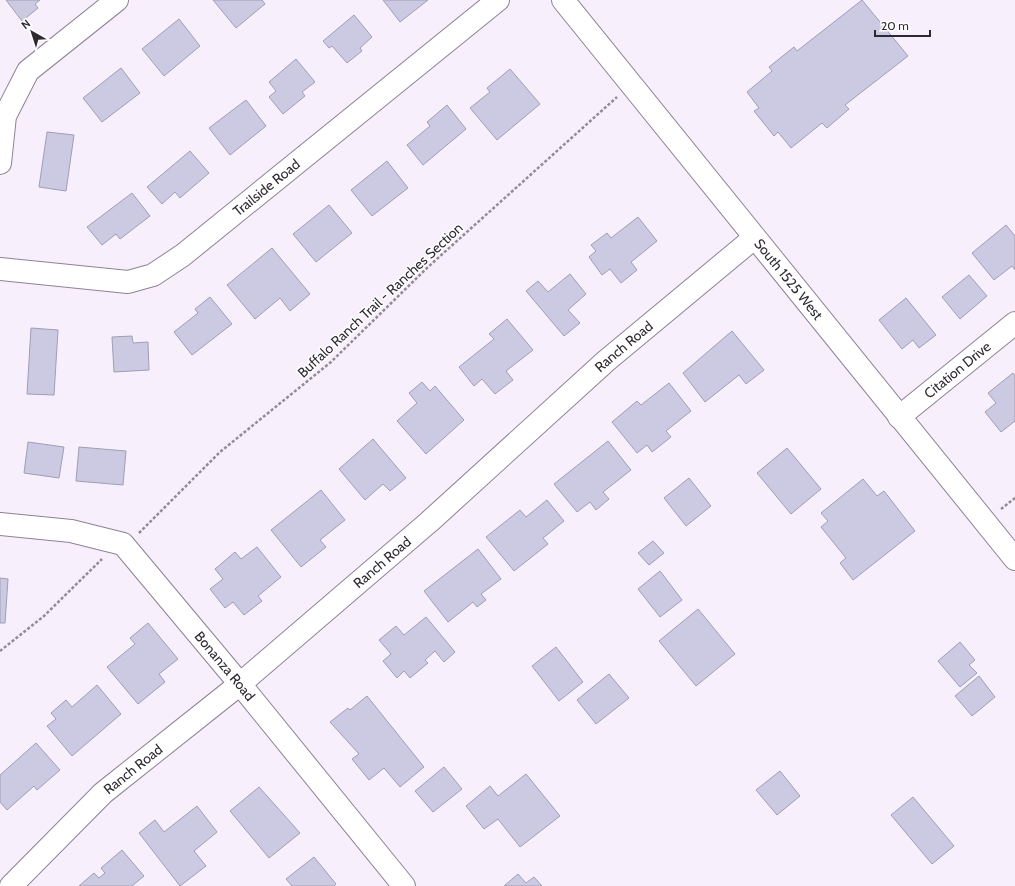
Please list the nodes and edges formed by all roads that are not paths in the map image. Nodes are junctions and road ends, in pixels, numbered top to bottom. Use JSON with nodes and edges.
{"nodes":[{"id":1,"x":117,"y":0,"type":"edge"},
{"id":2,"x":498,"y":0,"type":"edge"},
{"id":3,"x":562,"y":0,"type":"edge"},
{"id":4,"x":0,"y":163,"type":"edge"},
{"id":5,"x":754,"y":238,"type":"junction"},
{"id":6,"x":0,"y":269,"type":"edge"},
{"id":7,"x":1015,"y":323,"type":"edge"},
{"id":8,"x":899,"y":417,"type":"junction"},
{"id":9,"x":0,"y":524,"type":"edge"},
{"id":10,"x":1015,"y":559,"type":"edge"},
{"id":11,"x":240,"y":684,"type":"junction"},
{"id":12,"x":11,"y":886,"type":"edge"},
{"id":13,"x":404,"y":886,"type":"edge"}],
"edges":[{"from":1,"to":4,"type":"street"},
{"from":2,"to":6,"type":"street","name":"Trailside Road"},
{"from":3,"to":5,"type":"street","name":"South 1525 West"},
{"from":5,"to":8,"type":"street","name":"South 1525 West"},
{"from":5,"to":11,"type":"street","name":"Ranch Road"},
{"from":7,"to":8,"type":"street","name":"Citation Drive"},
{"from":8,"to":10,"type":"street","name":"South 1525 West"},
{"from":9,"to":11,"type":"street","name":"Bonanza Road"},
{"from":11,"to":12,"type":"street","name":"Ranch Road"},
{"from":11,"to":13,"type":"street","name":"Bonanza Road"}]}
